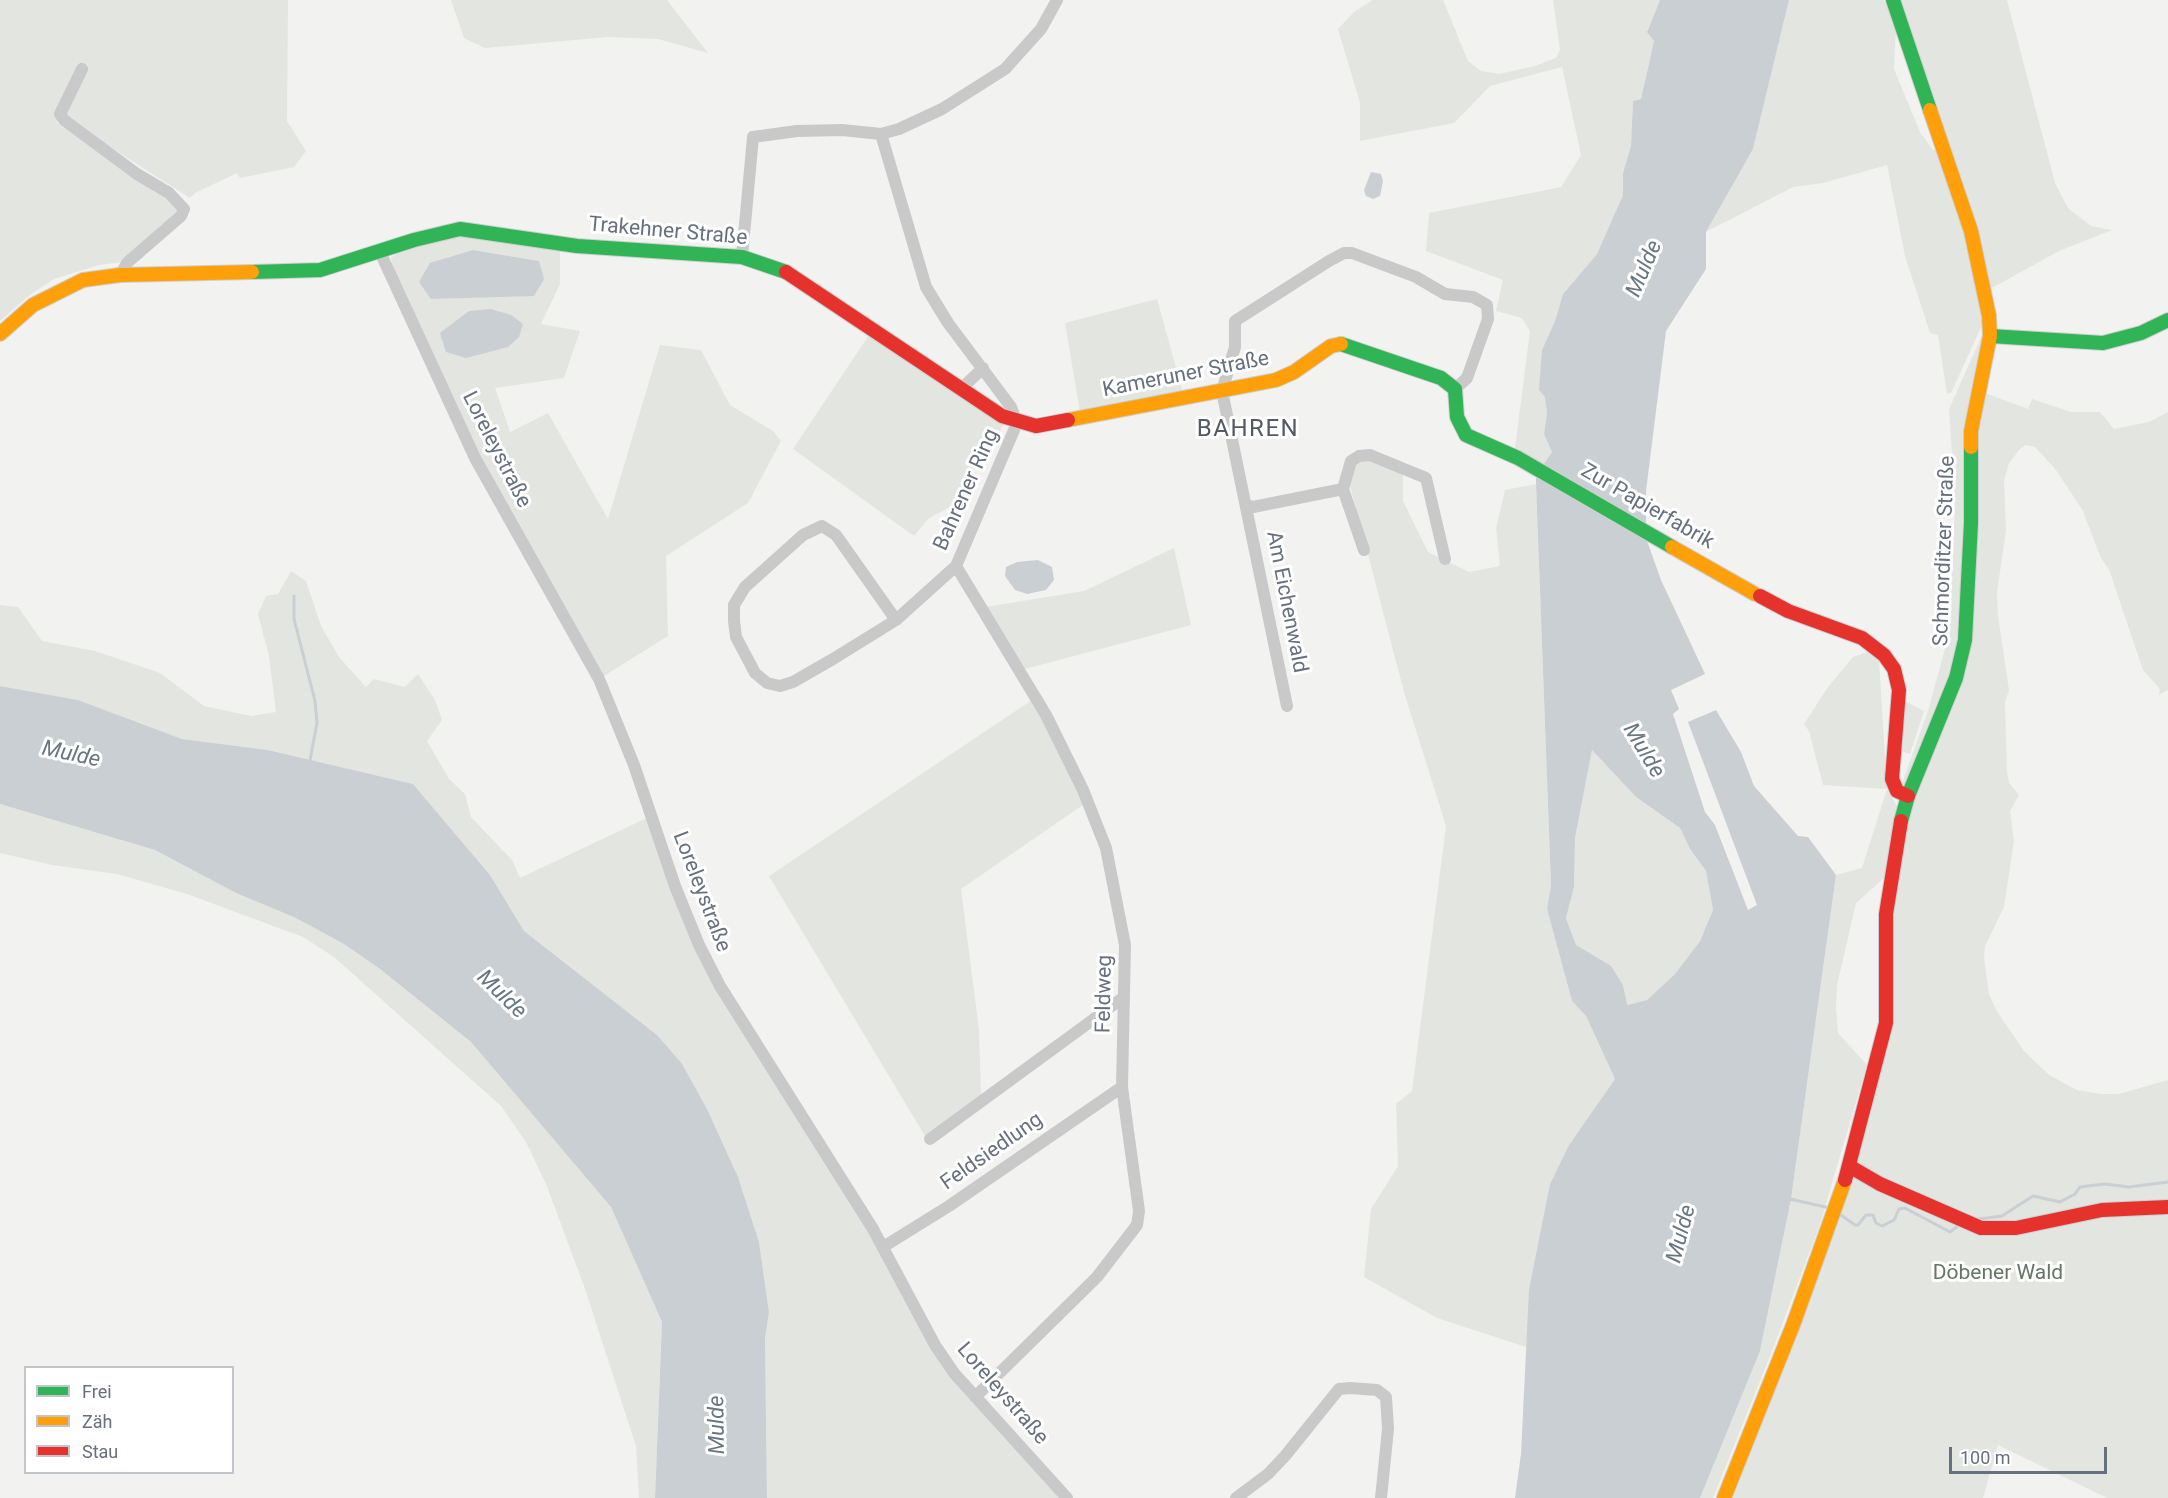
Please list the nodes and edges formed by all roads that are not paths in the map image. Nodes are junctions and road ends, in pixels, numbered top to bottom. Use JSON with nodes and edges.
{"nodes":[{"id":1,"x":1057,"y":0,"type":"edge"},
{"id":2,"x":1893,"y":0,"type":"edge"},
{"id":3,"x":82,"y":69,"type":"dead end"},
{"id":4,"x":881,"y":134,"type":"junction"},
{"id":5,"x":380,"y":252,"type":"junction"},
{"id":6,"x":742,"y":257,"type":"junction"},
{"id":7,"x":120,"y":274,"type":"junction"},
{"id":8,"x":2168,"y":320,"type":"edge"},
{"id":9,"x":0,"y":334,"type":"edge"},
{"id":10,"x":1990,"y":336,"type":"junction"},
{"id":11,"x":983,"y":369,"type":"junction"},
{"id":12,"x":961,"y":389,"type":"junction"},
{"id":13,"x":1455,"y":390,"type":"junction"},
{"id":14,"x":1222,"y":391,"type":"junction"},
{"id":15,"x":1017,"y":423,"type":"junction"},
{"id":16,"x":1343,"y":489,"type":"junction"},
{"id":17,"x":1246,"y":505,"type":"junction"},
{"id":18,"x":1364,"y":550,"type":"dead end"},
{"id":19,"x":1445,"y":559,"type":"dead end"},
{"id":20,"x":956,"y":566,"type":"junction"},
{"id":21,"x":896,"y":620,"type":"junction"},
{"id":22,"x":1287,"y":706,"type":"dead end"},
{"id":23,"x":1908,"y":796,"type":"junction"},
{"id":24,"x":1124,"y":997,"type":"junction"},
{"id":25,"x":1122,"y":1087,"type":"junction"},
{"id":26,"x":930,"y":1139,"type":"dead end"},
{"id":27,"x":1849,"y":1166,"type":"junction"},
{"id":28,"x":2168,"y":1207,"type":"edge"},
{"id":29,"x":883,"y":1247,"type":"junction"},
{"id":30,"x":975,"y":1397,"type":"junction"},
{"id":31,"x":1067,"y":1498,"type":"edge"},
{"id":32,"x":1236,"y":1498,"type":"edge"},
{"id":33,"x":1381,"y":1498,"type":"edge"},
{"id":34,"x":1724,"y":1498,"type":"edge"}],
"edges":[{"from":1,"to":4,"type":"street"},
{"from":2,"to":10,"type":"street","name":"Schmorditzer Straße"},
{"from":3,"to":7,"type":"street"},
{"from":4,"to":6,"type":"street"},
{"from":4,"to":11,"type":"street"},
{"from":5,"to":6,"type":"street","name":"Trakehner Straße"},
{"from":5,"to":7,"type":"street","name":"Trakehner Straße"},
{"from":5,"to":29,"type":"street","name":"Loreleystraße"},
{"from":6,"to":12,"type":"street","name":"Trakehner Straße"},
{"from":7,"to":9,"type":"street","name":"Trakehner Straße"},
{"from":8,"to":10,"type":"street"},
{"from":10,"to":23,"type":"street","name":"Schmorditzer Straße"},
{"from":11,"to":12,"type":"street"},
{"from":11,"to":15,"type":"street"},
{"from":12,"to":15,"type":"street","name":"Trakehner Straße"},
{"from":13,"to":14,"type":"street","name":"Kameruner Straße"},
{"from":13,"to":14,"type":"street"},
{"from":13,"to":23,"type":"street","name":"Zur Papierfabrik"},
{"from":14,"to":15,"type":"street","name":"Kameruner Straße"},
{"from":14,"to":17,"type":"street","name":"Am Eichenwald"},
{"from":15,"to":20,"type":"street","name":"Bahrener Ring"},
{"from":16,"to":17,"type":"street","name":"Am Eichenwald"},
{"from":16,"to":18,"type":"street"},
{"from":16,"to":19,"type":"street"},
{"from":17,"to":22,"type":"street","name":"Am Eichenwald"},
{"from":20,"to":21,"type":"street","name":"Bahrener Ring"},
{"from":20,"to":24,"type":"street","name":"Feldweg"},
{"from":21,"to":21,"type":"street","name":"Bahrener Ring"},
{"from":23,"to":27,"type":"street","name":"Schmorditzer Straße"},
{"from":24,"to":25,"type":"street","name":"Feldweg"},
{"from":24,"to":26,"type":"street"},
{"from":25,"to":29,"type":"street","name":"Feldsiedlung"},
{"from":25,"to":30,"type":"street","name":"Feldweg"},
{"from":27,"to":28,"type":"street"},
{"from":27,"to":34,"type":"street","name":"Schmorditzer Straße"},
{"from":29,"to":30,"type":"street","name":"Loreleystraße"},
{"from":30,"to":31,"type":"street","name":"Loreleystraße"},
{"from":32,"to":33,"type":"street"}]}
